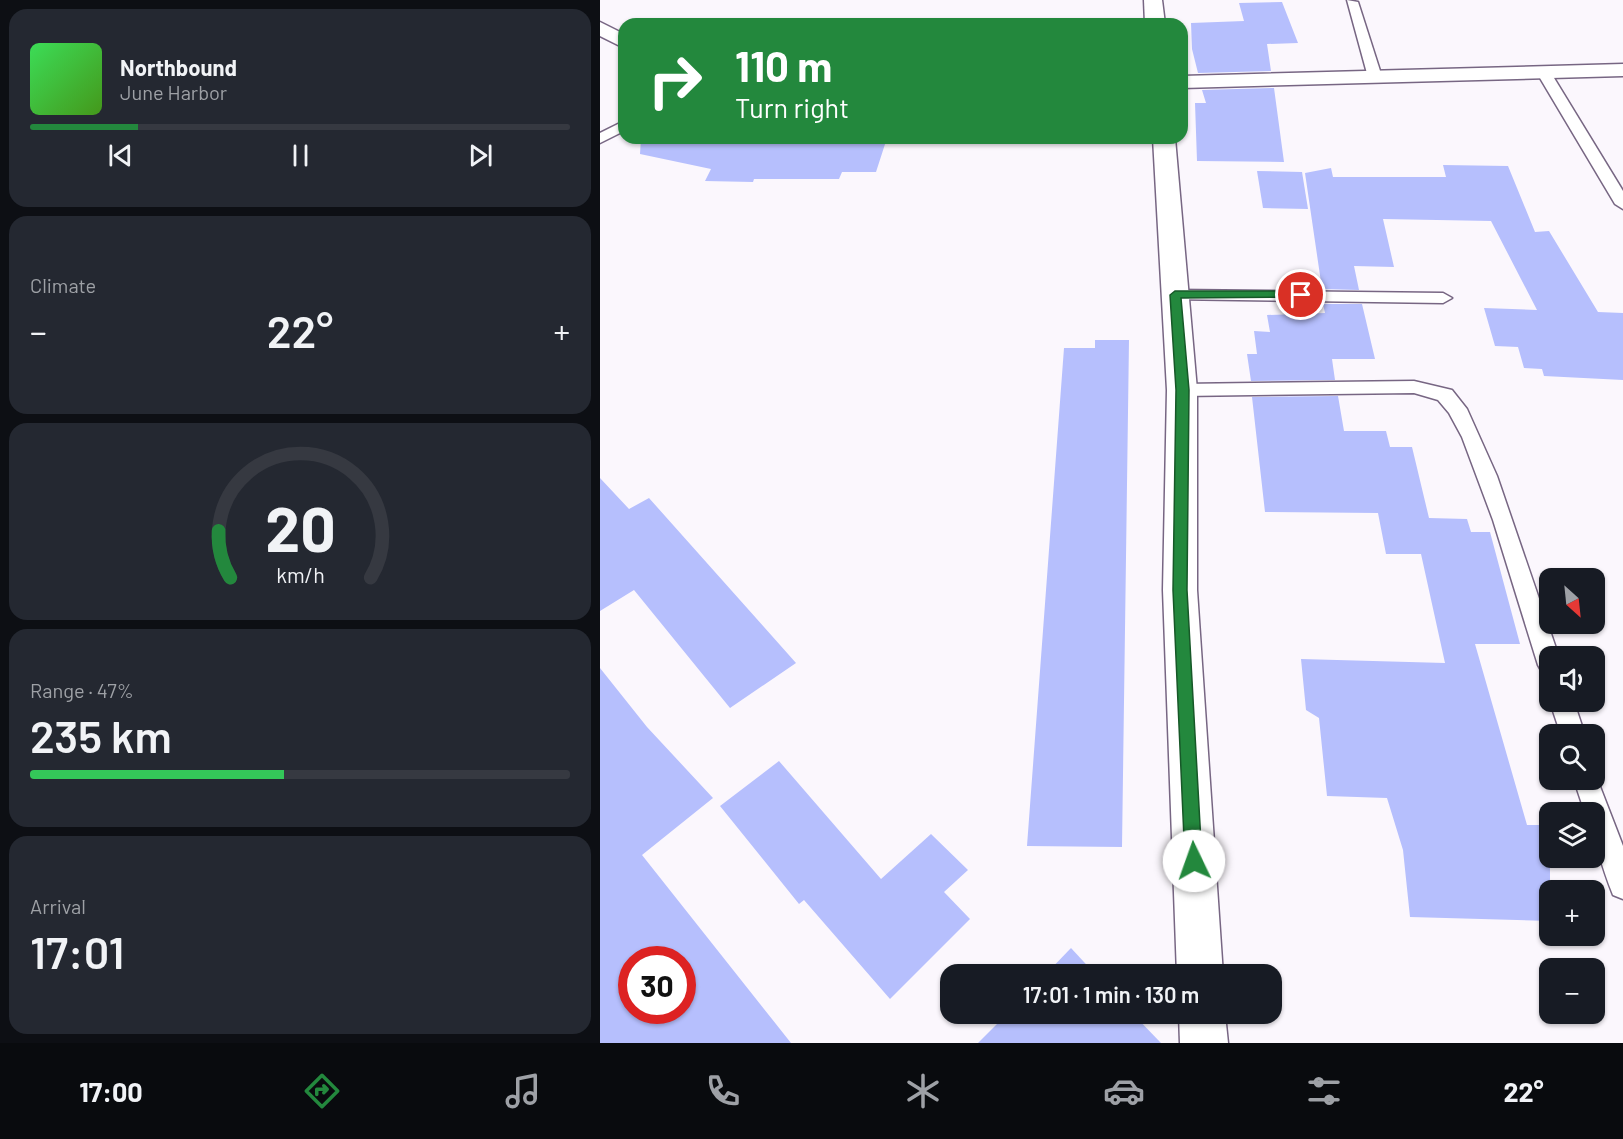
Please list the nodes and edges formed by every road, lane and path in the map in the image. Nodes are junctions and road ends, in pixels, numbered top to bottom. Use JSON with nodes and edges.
{"nodes":[{"id":1,"x":1153,"y":0,"type":"edge"},
{"id":2,"x":1352,"y":2,"type":"dead end"},
{"id":3,"x":1154,"y":18,"type":"edge"},
{"id":4,"x":600,"y":28,"type":"edge"},
{"id":5,"x":618,"y":38,"type":"edge"},
{"id":6,"x":1623,"y":70,"type":"edge"},
{"id":7,"x":1544,"y":73,"type":"junction"},
{"id":8,"x":1376,"y":77,"type":"junction"},
{"id":9,"x":1188,"y":82,"type":"edge"},
{"id":10,"x":618,"y":128,"type":"edge"},
{"id":11,"x":600,"y":139,"type":"edge"},
{"id":12,"x":1164,"y":144,"type":"edge"},
{"id":13,"x":1623,"y":204,"type":"edge"},
{"id":14,"x":1175,"y":295,"type":"junction"},
{"id":15,"x":1443,"y":298,"type":"dead end"},
{"id":16,"x":1182,"y":390,"type":"junction"},
{"id":17,"x":1544,"y":646,"type":"edge"},
{"id":18,"x":1590,"y":790,"type":"edge"},
{"id":19,"x":1623,"y":885,"type":"edge"},
{"id":20,"x":1199,"y":964,"type":"edge"},
{"id":21,"x":1203,"y":1024,"type":"edge"},
{"id":22,"x":1204,"y":1043,"type":"edge"}],
"edges":[{"from":1,"to":3,"type":"street"},
{"from":2,"to":8,"type":"lane"},
{"from":4,"to":5,"type":"street"},
{"from":6,"to":7,"type":"street"},
{"from":7,"to":8,"type":"street"},
{"from":7,"to":13,"type":"lane"},
{"from":8,"to":9,"type":"street"},
{"from":10,"to":11,"type":"lane"},
{"from":12,"to":14,"type":"street"},
{"from":14,"to":15,"type":"lane"},
{"from":14,"to":16,"type":"street"},
{"from":16,"to":17,"type":"lane"},
{"from":16,"to":20,"type":"street"},
{"from":18,"to":19,"type":"lane"},
{"from":21,"to":22,"type":"street"}]}
